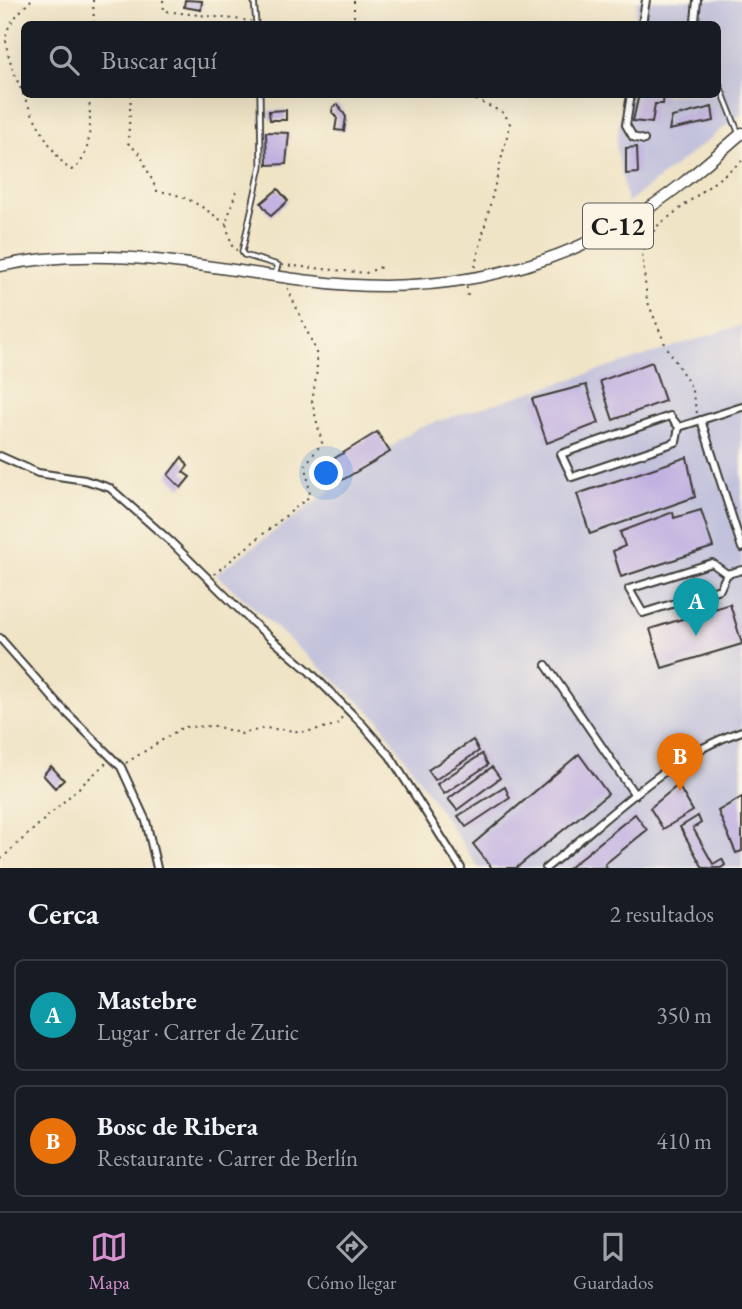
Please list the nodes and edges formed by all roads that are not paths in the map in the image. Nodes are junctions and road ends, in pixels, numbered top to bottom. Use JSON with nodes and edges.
{"nodes":[{"id":1,"x":254,"y":0,"type":"edge"},
{"id":2,"x":646,"y":0,"type":"edge"},
{"id":3,"x":697,"y":0,"type":"edge"},
{"id":4,"x":256,"y":21,"type":"edge"},
{"id":5,"x":642,"y":21,"type":"edge"},
{"id":6,"x":695,"y":21,"type":"edge"},
{"id":7,"x":721,"y":88,"type":"edge"},
{"id":8,"x":260,"y":98,"type":"edge"},
{"id":9,"x":630,"y":98,"type":"edge"},
{"id":10,"x":741,"y":134,"type":"edge"},
{"id":11,"x":644,"y":140,"type":"dead end"},
{"id":12,"x":0,"y":266,"type":"edge"},
{"id":13,"x":275,"y":276,"type":"junction"},
{"id":14,"x":742,"y":407,"type":"edge"},
{"id":15,"x":701,"y":420,"type":"junction"},
{"id":16,"x":679,"y":427,"type":"junction"},
{"id":17,"x":0,"y":456,"type":"edge"},
{"id":18,"x":742,"y":548,"type":"edge"},
{"id":19,"x":742,"y":570,"type":"edge"},
{"id":20,"x":727,"y":574,"type":"junction"},
{"id":21,"x":0,"y":638,"type":"edge"},
{"id":22,"x":546,"y":664,"type":"dead end"},
{"id":23,"x":740,"y":731,"type":"edge"},
{"id":24,"x":635,"y":795,"type":"junction"},
{"id":25,"x":157,"y":868,"type":"edge"},
{"id":26,"x":461,"y":868,"type":"edge"},
{"id":27,"x":546,"y":868,"type":"edge"}],
"edges":[{"from":1,"to":4,"type":"lane"},
{"from":2,"to":5,"type":"street"},
{"from":3,"to":6,"type":"street"},
{"from":7,"to":10,"type":"lane"},
{"from":8,"to":13,"type":"lane"},
{"from":9,"to":11,"type":"street"},
{"from":10,"to":13,"type":"main road","number":"C-12"},
{"from":12,"to":13,"type":"main road","number":"C-12"},
{"from":14,"to":15,"type":"street"},
{"from":15,"to":16,"type":"street"},
{"from":15,"to":18,"type":"street"},
{"from":16,"to":16,"type":"street"},
{"from":17,"to":26,"type":"street"},
{"from":19,"to":20,"type":"street"},
{"from":20,"to":20,"type":"street"},
{"from":21,"to":25,"type":"street"},
{"from":22,"to":24,"type":"street"},
{"from":23,"to":24,"type":"street"},
{"from":24,"to":27,"type":"street"}]}
